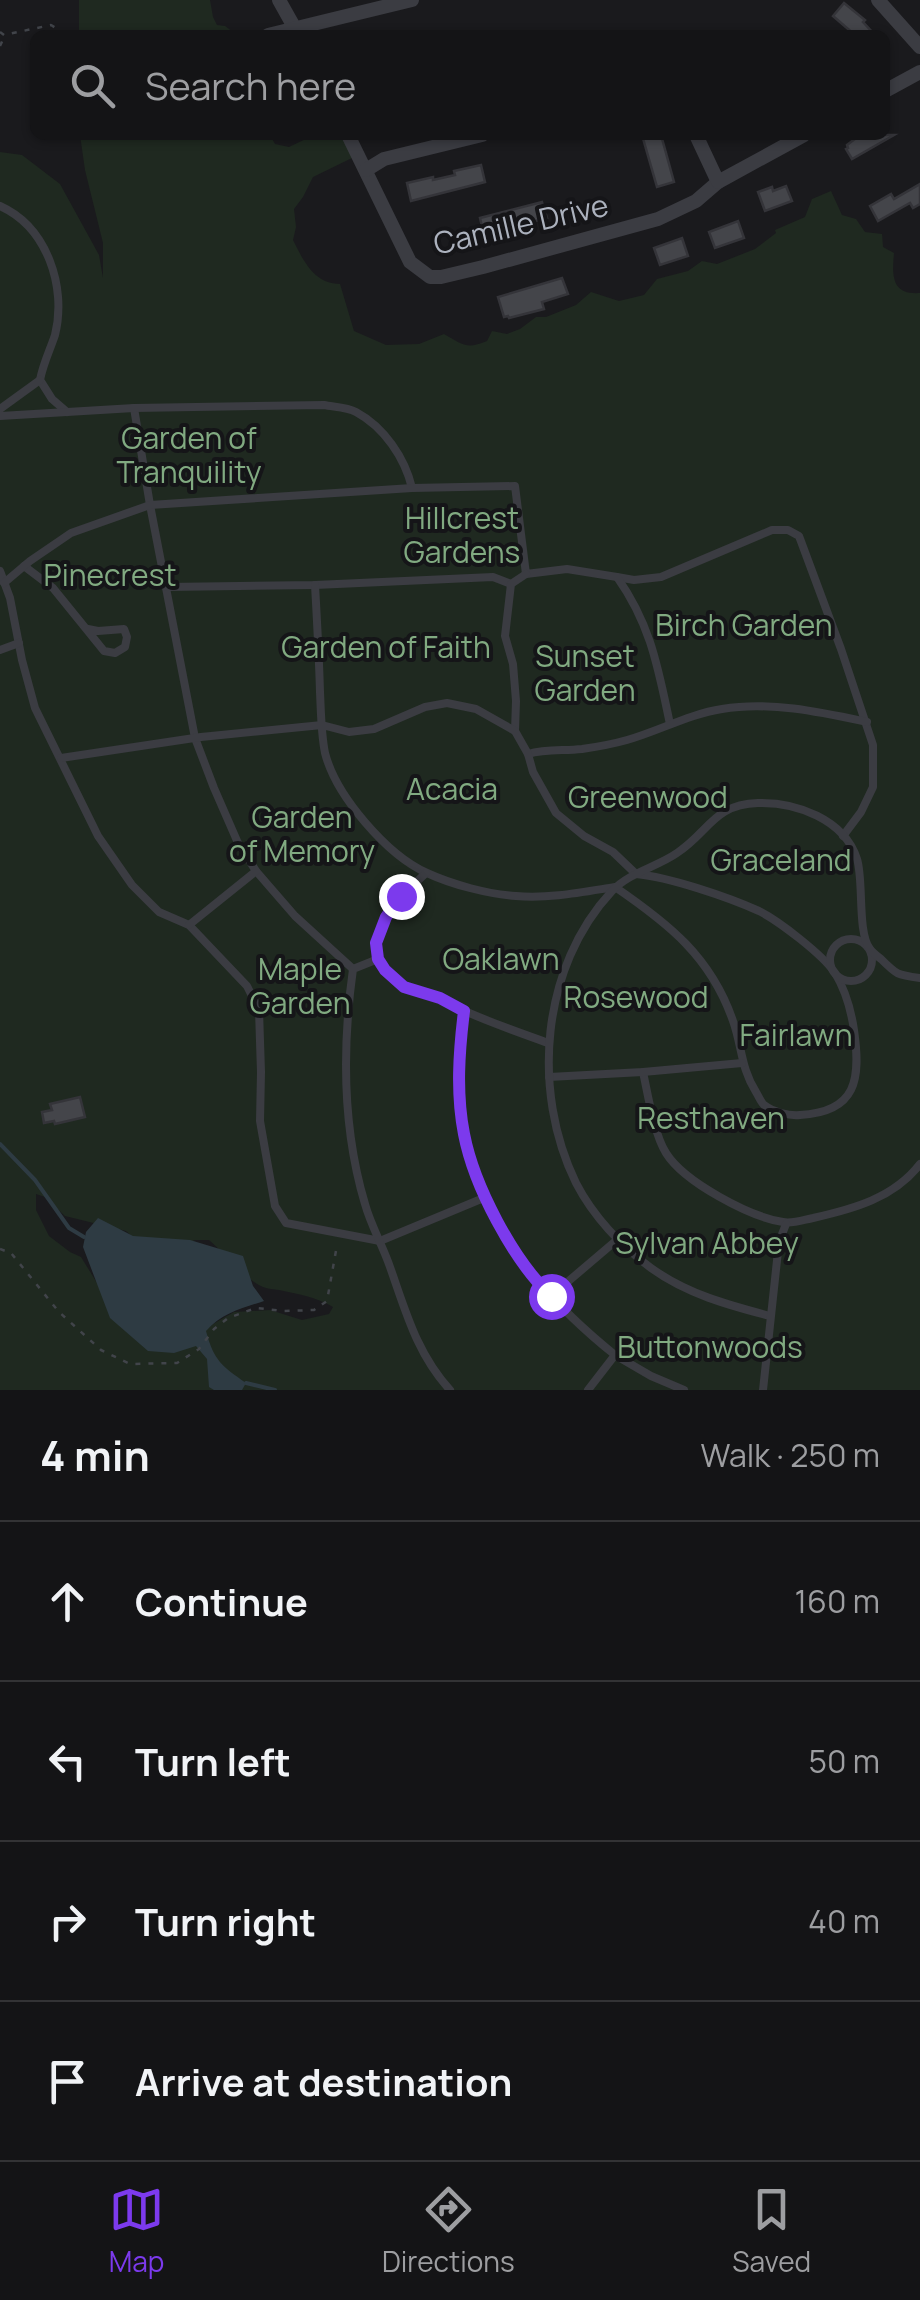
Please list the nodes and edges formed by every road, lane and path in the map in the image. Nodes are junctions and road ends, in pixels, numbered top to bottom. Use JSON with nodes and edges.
{"nodes":[{"id":1,"x":279,"y":0,"type":"edge"},
{"id":2,"x":412,"y":0,"type":"edge"},
{"id":3,"x":878,"y":0,"type":"edge"},
{"id":4,"x":59,"y":30,"type":"edge"},
{"id":5,"x":295,"y":30,"type":"edge"},
{"id":6,"x":300,"y":30,"type":"edge"},
{"id":7,"x":1,"y":35,"type":"edge"},
{"id":8,"x":0,"y":46,"type":"edge"},
{"id":9,"x":920,"y":46,"type":"edge"},
{"id":10,"x":920,"y":72,"type":"edge"},
{"id":11,"x":890,"y":88,"type":"edge"},
{"id":12,"x":351,"y":140,"type":"edge"},
{"id":13,"x":462,"y":140,"type":"edge"},
{"id":14,"x":698,"y":140,"type":"edge"},
{"id":15,"x":795,"y":140,"type":"edge"},
{"id":16,"x":366,"y":170,"type":"junction"},
{"id":17,"x":718,"y":182,"type":"junction"},
{"id":18,"x":0,"y":206,"type":"edge"},
{"id":19,"x":40,"y":380,"type":"junction"},
{"id":20,"x":134,"y":408,"type":"junction"},
{"id":21,"x":67,"y":412,"type":"junction"},
{"id":22,"x":0,"y":413,"type":"edge"},
{"id":23,"x":412,"y":488,"type":"junction"},
{"id":24,"x":150,"y":505,"type":"junction"},
{"id":25,"x":24,"y":566,"type":"junction"},
{"id":26,"x":0,"y":571,"type":"edge"},
{"id":27,"x":526,"y":574,"type":"junction"},
{"id":28,"x":617,"y":577,"type":"junction"},
{"id":29,"x":4,"y":582,"type":"junction"},
{"id":30,"x":315,"y":584,"type":"junction"},
{"id":31,"x":511,"y":584,"type":"junction"},
{"id":32,"x":167,"y":587,"type":"junction"},
{"id":33,"x":88,"y":629,"type":"junction"},
{"id":34,"x":18,"y":644,"type":"junction"},
{"id":35,"x":0,"y":650,"type":"edge"},
{"id":36,"x":867,"y":722,"type":"junction"},
{"id":37,"x":670,"y":724,"type":"junction"},
{"id":38,"x":322,"y":725,"type":"junction"},
{"id":39,"x":515,"y":731,"type":"junction"},
{"id":40,"x":195,"y":738,"type":"junction"},
{"id":41,"x":528,"y":754,"type":"junction"},
{"id":42,"x":61,"y":758,"type":"junction"},
{"id":43,"x":844,"y":836,"type":"junction"},
{"id":44,"x":256,"y":871,"type":"junction"},
{"id":45,"x":426,"y":873,"type":"junction"},
{"id":46,"x":636,"y":874,"type":"junction"},
{"id":47,"x":615,"y":888,"type":"junction"},
{"id":48,"x":189,"y":925,"type":"junction"},
{"id":49,"x":867,"y":946,"type":"junction"},
{"id":50,"x":378,"y":959,"type":"junction"},
{"id":51,"x":352,"y":969,"type":"junction"},
{"id":52,"x":833,"y":970,"type":"junction"},
{"id":53,"x":920,"y":978,"type":"edge"},
{"id":54,"x":464,"y":1011,"type":"junction"},
{"id":55,"x":548,"y":1043,"type":"junction"},
{"id":56,"x":742,"y":1063,"type":"junction"},
{"id":57,"x":644,"y":1072,"type":"junction"},
{"id":58,"x":549,"y":1077,"type":"junction"},
{"id":59,"x":920,"y":1164,"type":"edge"},
{"id":60,"x":486,"y":1197,"type":"junction"},
{"id":61,"x":786,"y":1224,"type":"junction"},
{"id":62,"x":338,"y":1232,"type":"junction"},
{"id":63,"x":618,"y":1239,"type":"junction"},
{"id":64,"x":380,"y":1241,"type":"junction"},
{"id":65,"x":0,"y":1249,"type":"edge"},
{"id":66,"x":551,"y":1296,"type":"junction"},
{"id":67,"x":770,"y":1316,"type":"junction"},
{"id":68,"x":614,"y":1354,"type":"junction"},
{"id":69,"x":450,"y":1390,"type":"edge"},
{"id":70,"x":588,"y":1390,"type":"edge"},
{"id":71,"x":684,"y":1390,"type":"edge"},
{"id":72,"x":764,"y":1390,"type":"edge"}],
"edges":[{"from":1,"to":5,"type":"street"},
{"from":2,"to":6,"type":"street"},
{"from":3,"to":9,"type":"street"},
{"from":4,"to":7,"type":"path"},
{"from":7,"to":8,"type":"path"},
{"from":10,"to":11,"type":"street"},
{"from":12,"to":16,"type":"street","name":"Camille Drive"},
{"from":13,"to":16,"type":"street"},
{"from":14,"to":17,"type":"street"},
{"from":15,"to":17,"type":"street"},
{"from":16,"to":17,"type":"street","name":"Camille Drive"},
{"from":18,"to":19,"type":"lane"},
{"from":19,"to":21,"type":"lane"},
{"from":19,"to":22,"type":"lane"},
{"from":20,"to":21,"type":"lane"},
{"from":20,"to":23,"type":"lane"},
{"from":20,"to":24,"type":"lane"},
{"from":21,"to":22,"type":"lane"},
{"from":23,"to":24,"type":"lane"},
{"from":23,"to":27,"type":"lane"},
{"from":24,"to":25,"type":"lane"},
{"from":24,"to":32,"type":"lane"},
{"from":25,"to":29,"type":"lane"},
{"from":25,"to":33,"type":"lane"},
{"from":26,"to":29,"type":"lane"},
{"from":27,"to":28,"type":"lane"},
{"from":27,"to":31,"type":"lane"},
{"from":28,"to":36,"type":"lane"},
{"from":28,"to":37,"type":"lane"},
{"from":29,"to":34,"type":"lane"},
{"from":30,"to":31,"type":"lane"},
{"from":30,"to":32,"type":"lane"},
{"from":30,"to":38,"type":"lane"},
{"from":31,"to":39,"type":"lane"},
{"from":32,"to":40,"type":"lane"},
{"from":33,"to":33,"type":"lane"},
{"from":34,"to":35,"type":"lane"},
{"from":34,"to":42,"type":"lane"},
{"from":36,"to":37,"type":"lane"},
{"from":36,"to":43,"type":"lane"},
{"from":37,"to":41,"type":"lane"},
{"from":38,"to":39,"type":"lane"},
{"from":38,"to":40,"type":"lane"},
{"from":38,"to":45,"type":"lane"},
{"from":39,"to":41,"type":"lane"},
{"from":40,"to":42,"type":"lane"},
{"from":40,"to":44,"type":"lane"},
{"from":41,"to":46,"type":"lane"},
{"from":42,"to":48,"type":"lane"},
{"from":43,"to":46,"type":"lane"},
{"from":43,"to":49,"type":"lane"},
{"from":44,"to":48,"type":"lane"},
{"from":44,"to":51,"type":"lane"},
{"from":45,"to":47,"type":"lane"},
{"from":45,"to":50,"type":"lane"},
{"from":46,"to":47,"type":"lane"},
{"from":46,"to":52,"type":"lane"},
{"from":47,"to":55,"type":"lane"},
{"from":47,"to":56,"type":"lane"},
{"from":48,"to":62,"type":"lane"},
{"from":49,"to":52,"type":"lane"},
{"from":49,"to":52,"type":"lane"},
{"from":49,"to":53,"type":"lane"},
{"from":50,"to":51,"type":"lane"},
{"from":50,"to":54,"type":"lane"},
{"from":51,"to":64,"type":"lane"},
{"from":52,"to":56,"type":"lane"},
{"from":54,"to":55,"type":"lane"},
{"from":54,"to":60,"type":"lane"},
{"from":55,"to":58,"type":"lane"},
{"from":56,"to":57,"type":"lane"},
{"from":57,"to":58,"type":"lane"},
{"from":57,"to":61,"type":"lane"},
{"from":58,"to":63,"type":"lane"},
{"from":59,"to":61,"type":"lane"},
{"from":60,"to":64,"type":"lane"},
{"from":60,"to":66,"type":"lane"},
{"from":61,"to":67,"type":"lane"},
{"from":62,"to":64,"type":"lane"},
{"from":62,"to":65,"type":"path"},
{"from":63,"to":66,"type":"lane"},
{"from":63,"to":67,"type":"lane"},
{"from":64,"to":69,"type":"lane"},
{"from":66,"to":68,"type":"lane"},
{"from":67,"to":72,"type":"lane"},
{"from":68,"to":70,"type":"lane"},
{"from":68,"to":71,"type":"lane"}]}
